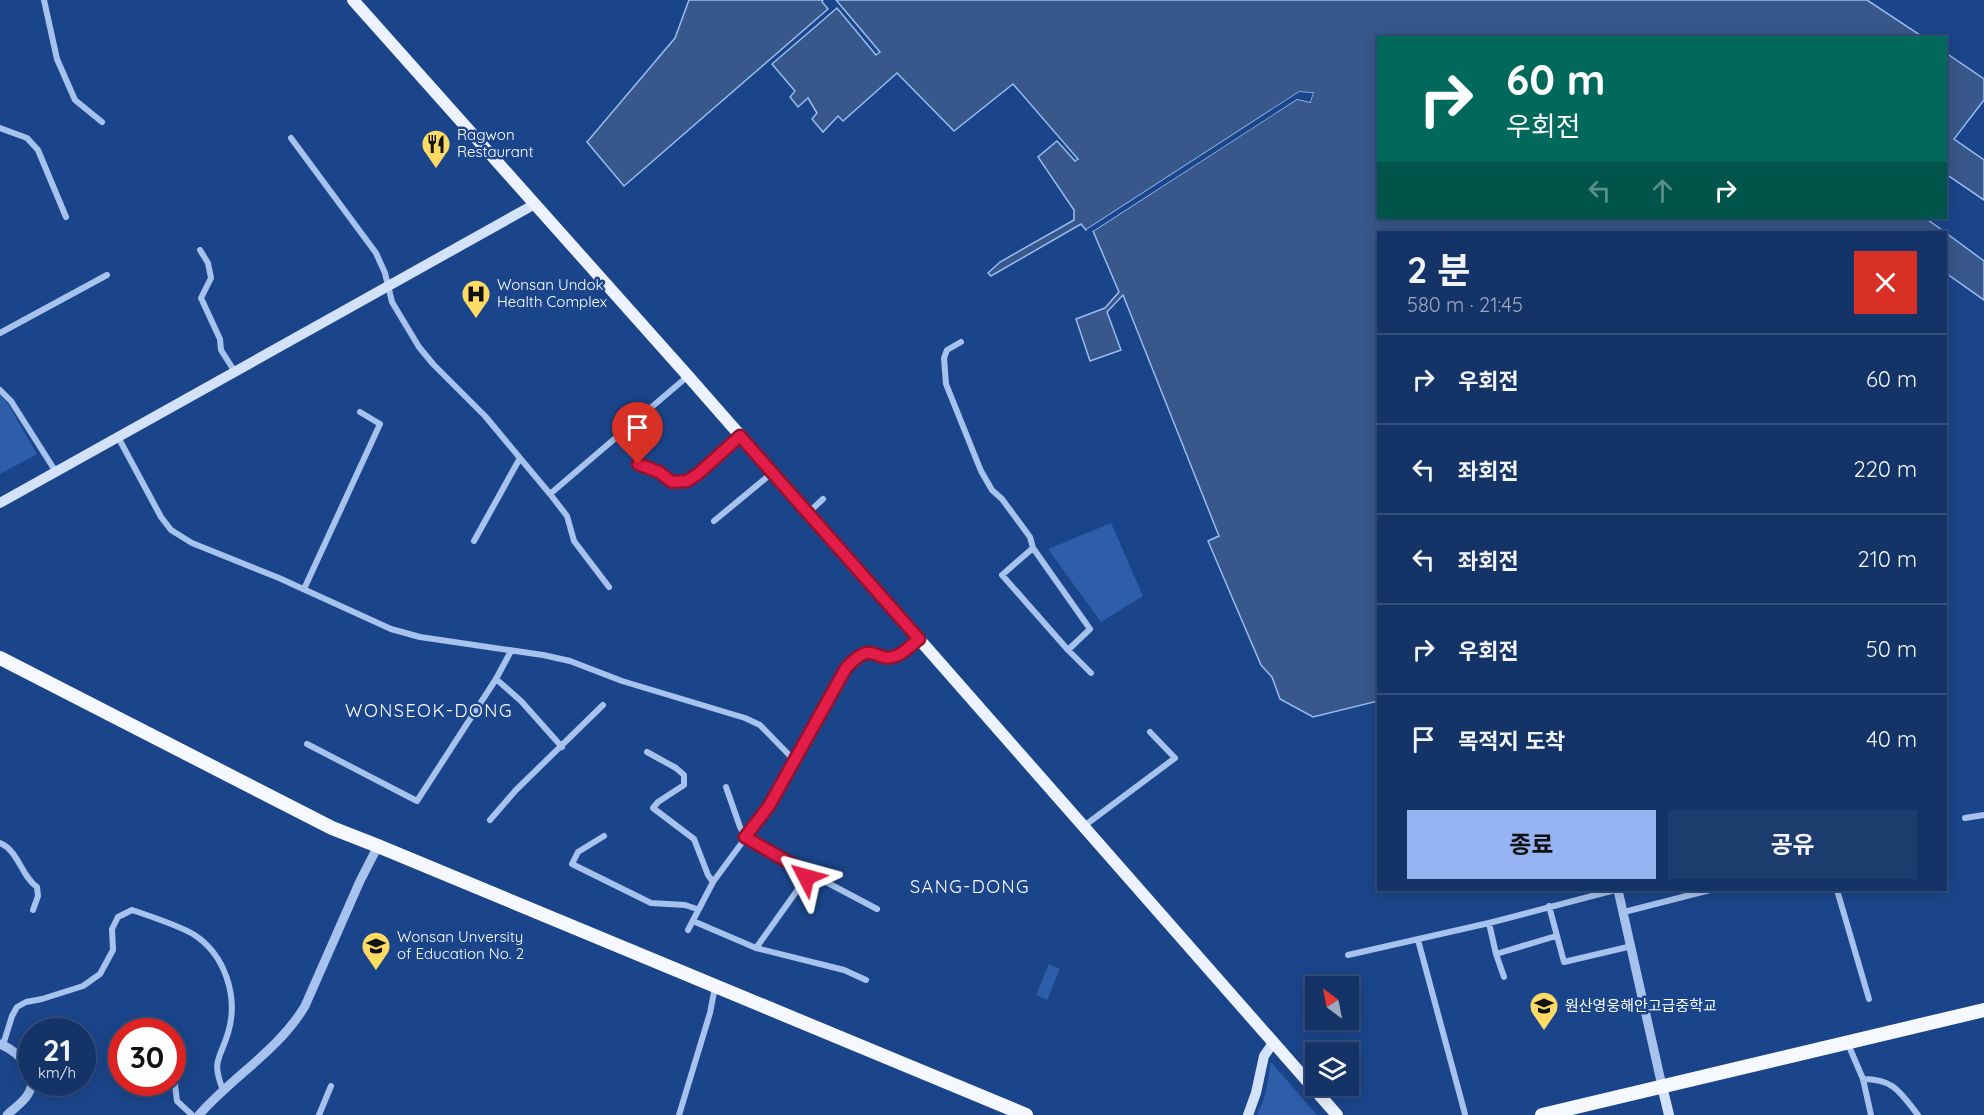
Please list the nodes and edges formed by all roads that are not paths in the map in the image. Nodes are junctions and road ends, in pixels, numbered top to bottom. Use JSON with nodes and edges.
{"nodes":[{"id":1,"x":44,"y":0,"type":"edge"},
{"id":2,"x":353,"y":0,"type":"edge"},
{"id":3,"x":102,"y":122,"type":"dead end"},
{"id":4,"x":0,"y":128,"type":"edge"},
{"id":5,"x":291,"y":138,"type":"dead end"},
{"id":6,"x":535,"y":204,"type":"junction"},
{"id":7,"x":66,"y":217,"type":"dead end"},
{"id":8,"x":200,"y":250,"type":"dead end"},
{"id":9,"x":107,"y":275,"type":"dead end"},
{"id":10,"x":387,"y":288,"type":"junction"},
{"id":11,"x":0,"y":333,"type":"edge"},
{"id":12,"x":961,"y":342,"type":"dead end"},
{"id":13,"x":235,"y":372,"type":"junction"},
{"id":14,"x":688,"y":376,"type":"junction"},
{"id":15,"x":0,"y":390,"type":"edge"},
{"id":16,"x":360,"y":412,"type":"dead end"},
{"id":17,"x":740,"y":436,"type":"junction"},
{"id":18,"x":118,"y":437,"type":"junction"},
{"id":19,"x":520,"y":458,"type":"junction"},
{"id":20,"x":638,"y":464,"type":"dead end"},
{"id":21,"x":56,"y":472,"type":"junction"},
{"id":22,"x":773,"y":472,"type":"junction"},
{"id":23,"x":550,"y":494,"type":"junction"},
{"id":24,"x":823,"y":499,"type":"dead end"},
{"id":25,"x":0,"y":503,"type":"edge"},
{"id":26,"x":808,"y":513,"type":"junction"},
{"id":27,"x":714,"y":521,"type":"dead end"},
{"id":28,"x":474,"y":541,"type":"dead end"},
{"id":29,"x":1033,"y":548,"type":"junction"},
{"id":30,"x":609,"y":587,"type":"dead end"},
{"id":31,"x":304,"y":589,"type":"junction"},
{"id":32,"x":919,"y":639,"type":"junction"},
{"id":33,"x":1068,"y":650,"type":"junction"},
{"id":34,"x":511,"y":651,"type":"junction"},
{"id":35,"x":0,"y":658,"type":"edge"},
{"id":36,"x":1091,"y":673,"type":"dead end"},
{"id":37,"x":496,"y":679,"type":"junction"},
{"id":38,"x":603,"y":705,"type":"dead end"},
{"id":39,"x":1150,"y":732,"type":"dead end"},
{"id":40,"x":307,"y":744,"type":"dead end"},
{"id":41,"x":562,"y":747,"type":"junction"},
{"id":42,"x":647,"y":752,"type":"dead end"},
{"id":43,"x":794,"y":760,"type":"junction"},
{"id":44,"x":726,"y":787,"type":"dead end"},
{"id":45,"x":1984,"y":816,"type":"edge"},
{"id":46,"x":1965,"y":818,"type":"dead end"},
{"id":47,"x":490,"y":820,"type":"dead end"},
{"id":48,"x":1083,"y":827,"type":"junction"},
{"id":49,"x":604,"y":836,"type":"dead end"},
{"id":50,"x":745,"y":837,"type":"junction"},
{"id":51,"x":0,"y":843,"type":"edge"},
{"id":52,"x":378,"y":846,"type":"junction"},
{"id":53,"x":807,"y":873,"type":"junction"},
{"id":54,"x":713,"y":882,"type":"junction"},
{"id":55,"x":1613,"y":891,"type":"edge"},
{"id":56,"x":1617,"y":891,"type":"edge"},
{"id":57,"x":1701,"y":891,"type":"edge"},
{"id":58,"x":1837,"y":891,"type":"edge"},
{"id":59,"x":1549,"y":906,"type":"junction"},
{"id":60,"x":698,"y":909,"type":"junction"},
{"id":61,"x":876,"y":909,"type":"dead end"},
{"id":62,"x":33,"y":910,"type":"dead end"},
{"id":63,"x":1624,"y":912,"type":"junction"},
{"id":64,"x":693,"y":921,"type":"junction"},
{"id":65,"x":1489,"y":923,"type":"junction"},
{"id":66,"x":688,"y":930,"type":"dead end"},
{"id":67,"x":1556,"y":936,"type":"junction"},
{"id":68,"x":1418,"y":940,"type":"junction"},
{"id":69,"x":1632,"y":946,"type":"junction"},
{"id":70,"x":756,"y":948,"type":"junction"},
{"id":71,"x":1496,"y":954,"type":"junction"},
{"id":72,"x":1348,"y":956,"type":"dead end"},
{"id":73,"x":1504,"y":977,"type":"dead end"},
{"id":74,"x":866,"y":980,"type":"dead end"},
{"id":75,"x":715,"y":987,"type":"junction"},
{"id":76,"x":1869,"y":999,"type":"dead end"},
{"id":77,"x":1984,"y":1010,"type":"edge"},
{"id":78,"x":1273,"y":1043,"type":"junction"},
{"id":79,"x":1848,"y":1043,"type":"junction"},
{"id":80,"x":1,"y":1044,"type":"edge"},
{"id":81,"x":18,"y":1056,"type":"edge"},
{"id":82,"x":1863,"y":1079,"type":"junction"},
{"id":83,"x":331,"y":1086,"type":"dead end"},
{"id":84,"x":1662,"y":1086,"type":"junction"},
{"id":85,"x":223,"y":1090,"type":"junction"},
{"id":86,"x":27,"y":1096,"type":"edge"},
{"id":87,"x":175,"y":1096,"type":"edge"},
{"id":88,"x":1465,"y":1114,"type":"edge"},
{"id":89,"x":7,"y":1115,"type":"edge"},
{"id":90,"x":192,"y":1115,"type":"edge"},
{"id":91,"x":199,"y":1115,"type":"edge"},
{"id":92,"x":320,"y":1115,"type":"edge"},
{"id":93,"x":679,"y":1115,"type":"edge"},
{"id":94,"x":1026,"y":1115,"type":"edge"},
{"id":95,"x":1248,"y":1115,"type":"edge"},
{"id":96,"x":1337,"y":1115,"type":"edge"},
{"id":97,"x":1542,"y":1115,"type":"edge"},
{"id":98,"x":1669,"y":1115,"type":"edge"},
{"id":99,"x":1871,"y":1115,"type":"edge"},
{"id":100,"x":1918,"y":1115,"type":"edge"}],
"edges":[{"from":1,"to":3,"type":"street"},
{"from":2,"to":6,"type":"main road"},
{"from":4,"to":7,"type":"street"},
{"from":5,"to":10,"type":"street"},
{"from":6,"to":10,"type":"main road"},
{"from":6,"to":14,"type":"main road"},
{"from":8,"to":13,"type":"street"},
{"from":9,"to":11,"type":"street"},
{"from":10,"to":13,"type":"main road"},
{"from":10,"to":19,"type":"street"},
{"from":12,"to":29,"type":"street"},
{"from":13,"to":18,"type":"main road"},
{"from":14,"to":17,"type":"main road"},
{"from":14,"to":23,"type":"street"},
{"from":15,"to":21,"type":"street"},
{"from":16,"to":31,"type":"street"},
{"from":17,"to":20,"type":"street"},
{"from":17,"to":22,"type":"main road"},
{"from":18,"to":21,"type":"main road"},
{"from":18,"to":31,"type":"street"},
{"from":19,"to":23,"type":"street"},
{"from":19,"to":28,"type":"street"},
{"from":21,"to":25,"type":"main road"},
{"from":22,"to":26,"type":"main road"},
{"from":22,"to":27,"type":"street"},
{"from":23,"to":30,"type":"street"},
{"from":24,"to":26,"type":"street"},
{"from":26,"to":32,"type":"main road"},
{"from":29,"to":33,"type":"street"},
{"from":29,"to":33,"type":"street"},
{"from":31,"to":34,"type":"street"},
{"from":32,"to":43,"type":"street"},
{"from":32,"to":48,"type":"main road"},
{"from":33,"to":36,"type":"street"},
{"from":34,"to":37,"type":"street"},
{"from":34,"to":43,"type":"street"},
{"from":35,"to":52,"type":"highway"},
{"from":37,"to":40,"type":"street"},
{"from":37,"to":41,"type":"street"},
{"from":38,"to":41,"type":"street"},
{"from":39,"to":48,"type":"street"},
{"from":41,"to":47,"type":"street"},
{"from":42,"to":54,"type":"street"},
{"from":43,"to":50,"type":"street"},
{"from":44,"to":50,"type":"street"},
{"from":45,"to":46,"type":"street"},
{"from":48,"to":78,"type":"main road"},
{"from":49,"to":60,"type":"street"},
{"from":50,"to":53,"type":"street"},
{"from":50,"to":54,"type":"street"},
{"from":51,"to":62,"type":"street"},
{"from":52,"to":75,"type":"highway"},
{"from":52,"to":85,"type":"street"},
{"from":53,"to":61,"type":"street"},
{"from":53,"to":70,"type":"street"},
{"from":54,"to":60,"type":"street"},
{"from":55,"to":59,"type":"street"},
{"from":56,"to":63,"type":"street"},
{"from":57,"to":63,"type":"street"},
{"from":58,"to":76,"type":"street"},
{"from":59,"to":65,"type":"street"},
{"from":59,"to":67,"type":"street"},
{"from":60,"to":64,"type":"street"},
{"from":63,"to":69,"type":"street"},
{"from":64,"to":66,"type":"street"},
{"from":64,"to":70,"type":"street"},
{"from":65,"to":68,"type":"street"},
{"from":65,"to":71,"type":"street"},
{"from":67,"to":69,"type":"street"},
{"from":67,"to":71,"type":"street"},
{"from":68,"to":72,"type":"street"},
{"from":68,"to":88,"type":"street"},
{"from":69,"to":84,"type":"street"},
{"from":70,"to":74,"type":"street"},
{"from":71,"to":73,"type":"street"},
{"from":75,"to":93,"type":"street"},
{"from":75,"to":94,"type":"highway"},
{"from":77,"to":79,"type":"highway"},
{"from":78,"to":95,"type":"main road"},
{"from":78,"to":96,"type":"main road"},
{"from":79,"to":82,"type":"street"},
{"from":79,"to":84,"type":"highway"},
{"from":80,"to":81,"type":"street"},
{"from":80,"to":85,"type":"street"},
{"from":82,"to":99,"type":"street"},
{"from":82,"to":100,"type":"street"},
{"from":83,"to":92,"type":"street"},
{"from":84,"to":97,"type":"highway"},
{"from":84,"to":98,"type":"main road"},
{"from":85,"to":91,"type":"street"},
{"from":86,"to":89,"type":"street"},
{"from":87,"to":90,"type":"street"}]}
